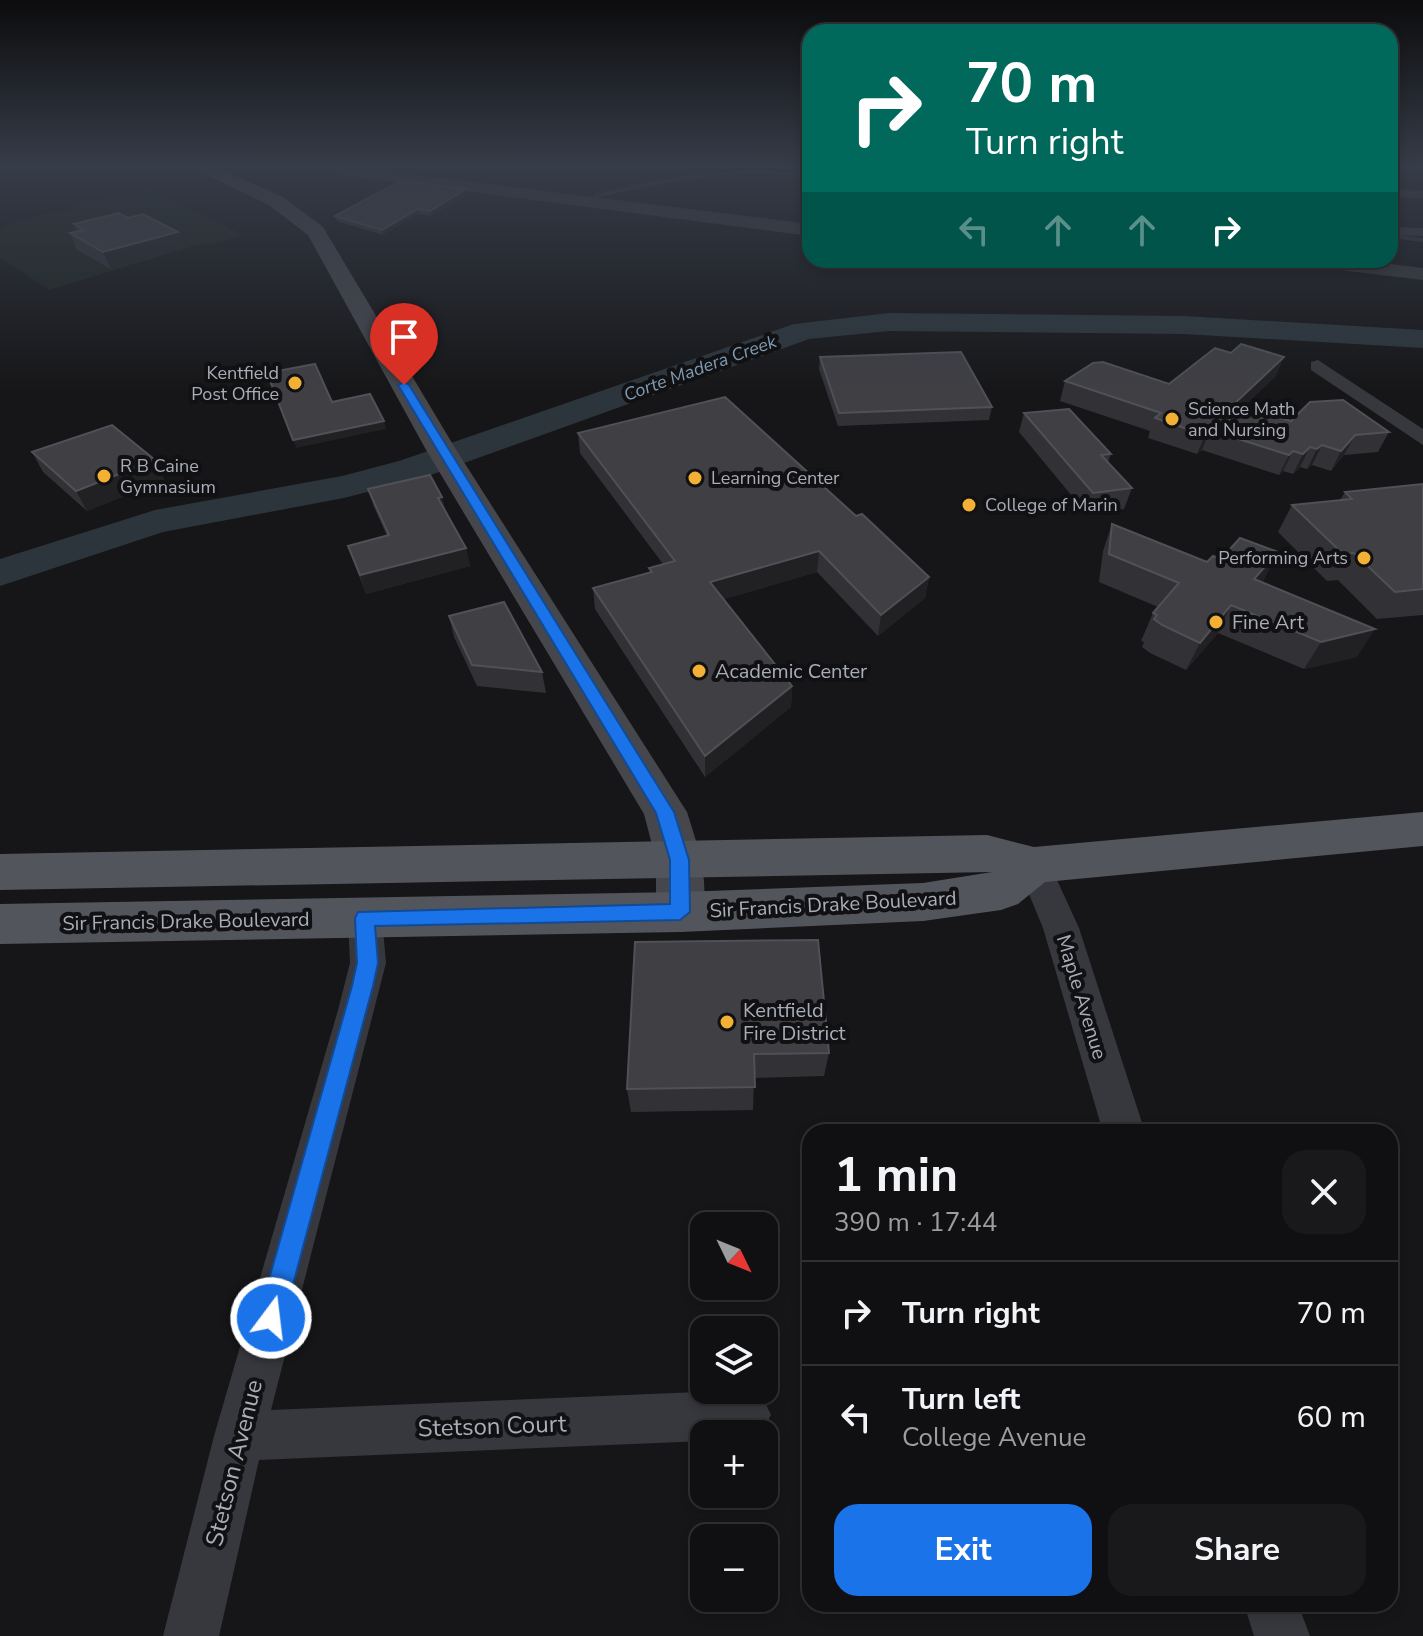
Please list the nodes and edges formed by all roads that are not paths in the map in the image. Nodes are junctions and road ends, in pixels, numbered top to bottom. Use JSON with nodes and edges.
{"nodes":[{"id":1,"x":320,"y":240,"type":"edge"},
{"id":2,"x":1373,"y":268,"type":"edge"},
{"id":3,"x":1423,"y":274,"type":"edge"},
{"id":4,"x":1318,"y":366,"type":"dead end"},
{"id":5,"x":1375,"y":406,"type":"junction"},
{"id":6,"x":1423,"y":410,"type":"edge"},
{"id":7,"x":1423,"y":439,"type":"edge"},
{"id":8,"x":1423,"y":829,"type":"edge"},
{"id":9,"x":679,"y":860,"type":"junction"},
{"id":10,"x":1034,"y":865,"type":"junction"},
{"id":11,"x":0,"y":872,"type":"edge"},
{"id":12,"x":680,"y":912,"type":"junction"},
{"id":13,"x":365,"y":918,"type":"junction"},
{"id":14,"x":0,"y":924,"type":"edge"},
{"id":15,"x":1122,"y":1124,"type":"edge"},
{"id":16,"x":746,"y":1415,"type":"dead end"},
{"id":17,"x":239,"y":1436,"type":"junction"},
{"id":18,"x":1274,"y":1612,"type":"edge"},
{"id":19,"x":191,"y":1636,"type":"edge"},
{"id":20,"x":1282,"y":1636,"type":"edge"}],
"edges":[{"from":1,"to":9,"type":"main road"},
{"from":2,"to":3,"type":"street"},
{"from":4,"to":5,"type":"street"},
{"from":5,"to":6,"type":"street"},
{"from":5,"to":7,"type":"street"},
{"from":8,"to":10,"type":"main road"},
{"from":9,"to":10,"type":"main road"},
{"from":9,"to":11,"type":"main road"},
{"from":9,"to":12,"type":"main road"},
{"from":10,"to":12,"type":"main road","name":"Sir Francis Drake Boulevard"},
{"from":10,"to":15,"type":"street","name":"Maple Avenue"},
{"from":12,"to":13,"type":"main road","name":"Sir Francis Drake Boulevard"},
{"from":13,"to":14,"type":"main road","name":"Sir Francis Drake Boulevard"},
{"from":13,"to":17,"type":"street","name":"Stetson Avenue"},
{"from":16,"to":17,"type":"street","name":"Stetson Court"},
{"from":17,"to":19,"type":"street","name":"Stetson Avenue"},
{"from":18,"to":20,"type":"street"}]}
